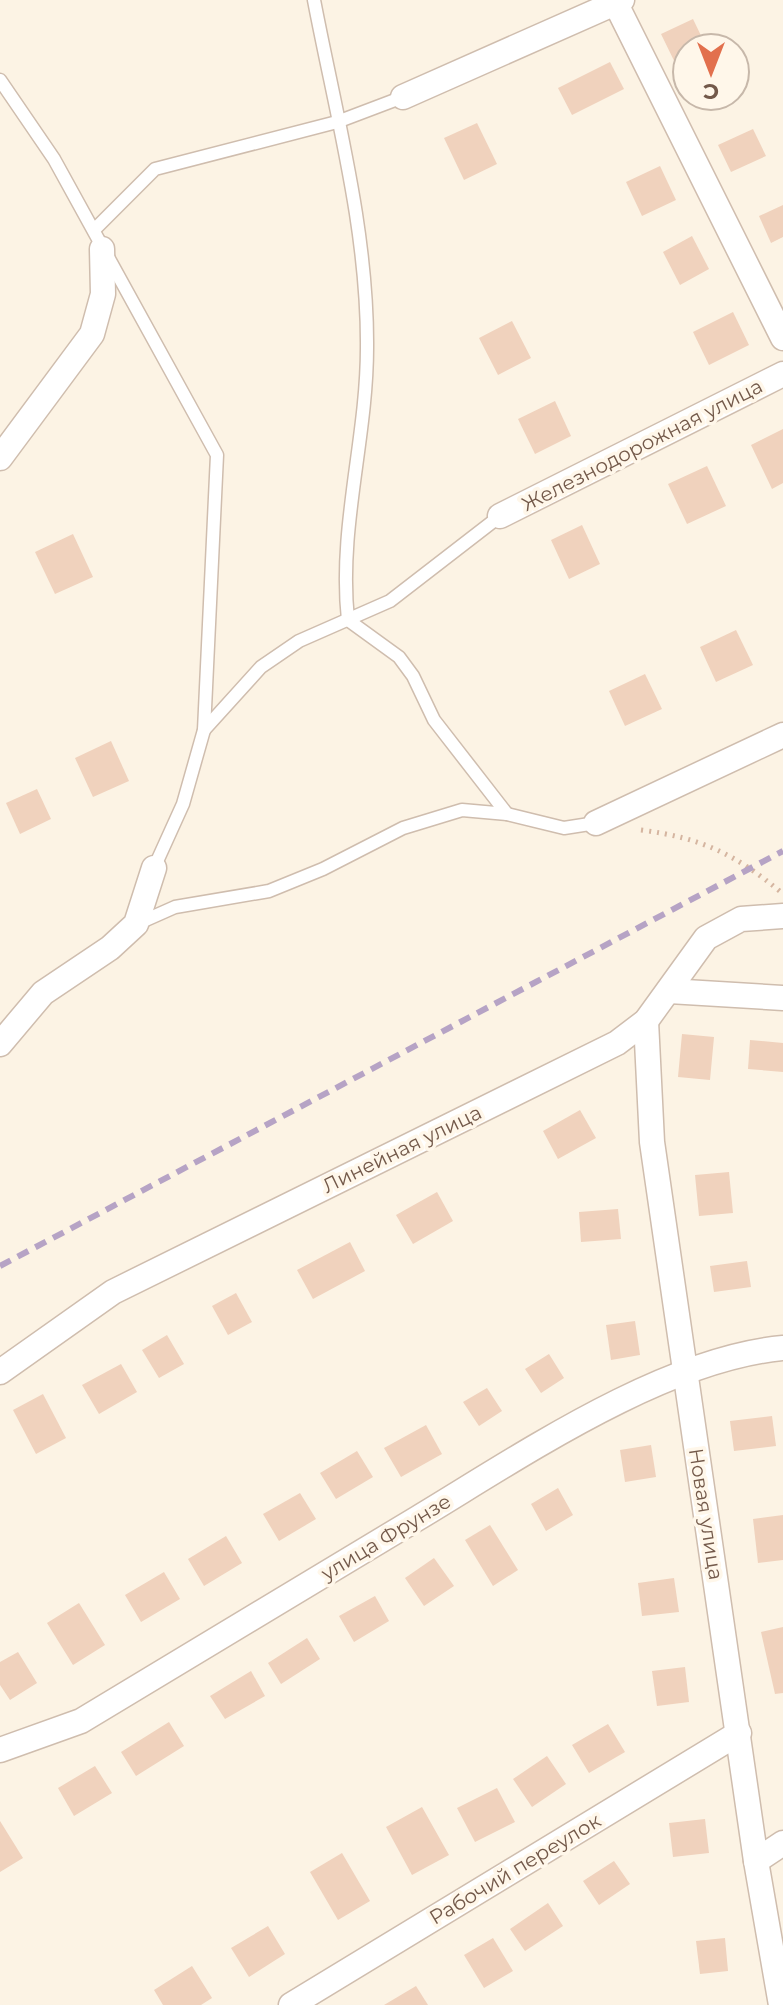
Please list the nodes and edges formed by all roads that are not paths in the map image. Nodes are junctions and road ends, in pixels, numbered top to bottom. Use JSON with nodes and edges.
{"nodes":[{"id":1,"x":314,"y":0,"type":"edge"},
{"id":2,"x":617,"y":1,"type":"edge"},
{"id":3,"x":0,"y":80,"type":"edge"},
{"id":4,"x":403,"y":97,"type":"joint"},
{"id":5,"x":337,"y":122,"type":"junction"},
{"id":6,"x":98,"y":240,"type":"junction"},
{"id":7,"x":783,"y":338,"type":"edge"},
{"id":8,"x":783,"y":374,"type":"edge"},
{"id":9,"x":0,"y":458,"type":"edge"},
{"id":10,"x":500,"y":516,"type":"joint"},
{"id":11,"x":348,"y":620,"type":"junction"},
{"id":12,"x":204,"y":730,"type":"junction"},
{"id":13,"x":783,"y":735,"type":"edge"},
{"id":14,"x":507,"y":814,"type":"junction"},
{"id":15,"x":596,"y":823,"type":"joint"},
{"id":16,"x":154,"y":868,"type":"joint"},
{"id":17,"x":783,"y":916,"type":"edge"},
{"id":18,"x":136,"y":924,"type":"junction"},
{"id":19,"x":669,"y":991,"type":"junction"},
{"id":20,"x":783,"y":998,"type":"edge"},
{"id":21,"x":646,"y":1021,"type":"junction"},
{"id":22,"x":0,"y":1044,"type":"edge"},
{"id":23,"x":783,"y":1348,"type":"edge"},
{"id":24,"x":0,"y":1372,"type":"edge"},
{"id":25,"x":684,"y":1374,"type":"junction"},
{"id":26,"x":739,"y":1733,"type":"junction"},
{"id":27,"x":0,"y":1750,"type":"edge"},
{"id":28,"x":783,"y":1843,"type":"edge"},
{"id":29,"x":756,"y":1861,"type":"junction"},
{"id":30,"x":291,"y":2005,"type":"edge"},
{"id":31,"x":781,"y":2005,"type":"edge"}],
"edges":[{"from":1,"to":5,"type":"lane"},
{"from":2,"to":4,"type":"street"},
{"from":2,"to":7,"type":"street"},
{"from":3,"to":6,"type":"lane"},
{"from":4,"to":5,"type":"lane"},
{"from":5,"to":6,"type":"lane"},
{"from":5,"to":11,"type":"lane"},
{"from":6,"to":9,"type":"street"},
{"from":6,"to":12,"type":"lane"},
{"from":8,"to":10,"type":"street","name":"Железнодорожная улица"},
{"from":10,"to":11,"type":"lane"},
{"from":11,"to":12,"type":"lane"},
{"from":11,"to":14,"type":"lane"},
{"from":12,"to":16,"type":"lane"},
{"from":13,"to":15,"type":"street"},
{"from":14,"to":15,"type":"lane"},
{"from":14,"to":18,"type":"lane"},
{"from":16,"to":18,"type":"street"},
{"from":17,"to":19,"type":"street","name":"Линейная улица"},
{"from":18,"to":22,"type":"street"},
{"from":19,"to":20,"type":"street"},
{"from":19,"to":21,"type":"street","name":"Линейная улица"},
{"from":21,"to":24,"type":"street","name":"Линейная улица"},
{"from":21,"to":25,"type":"street","name":"Новая улица"},
{"from":23,"to":25,"type":"street","name":"улица Фрунзе"},
{"from":25,"to":26,"type":"street","name":"Новая улица"},
{"from":25,"to":27,"type":"street","name":"улица Фрунзе"},
{"from":26,"to":29,"type":"street","name":"Новая улица"},
{"from":26,"to":30,"type":"street","name":"Рабочий переулок"},
{"from":28,"to":29,"type":"street"},
{"from":29,"to":31,"type":"street","name":"Новая улица"}]}
